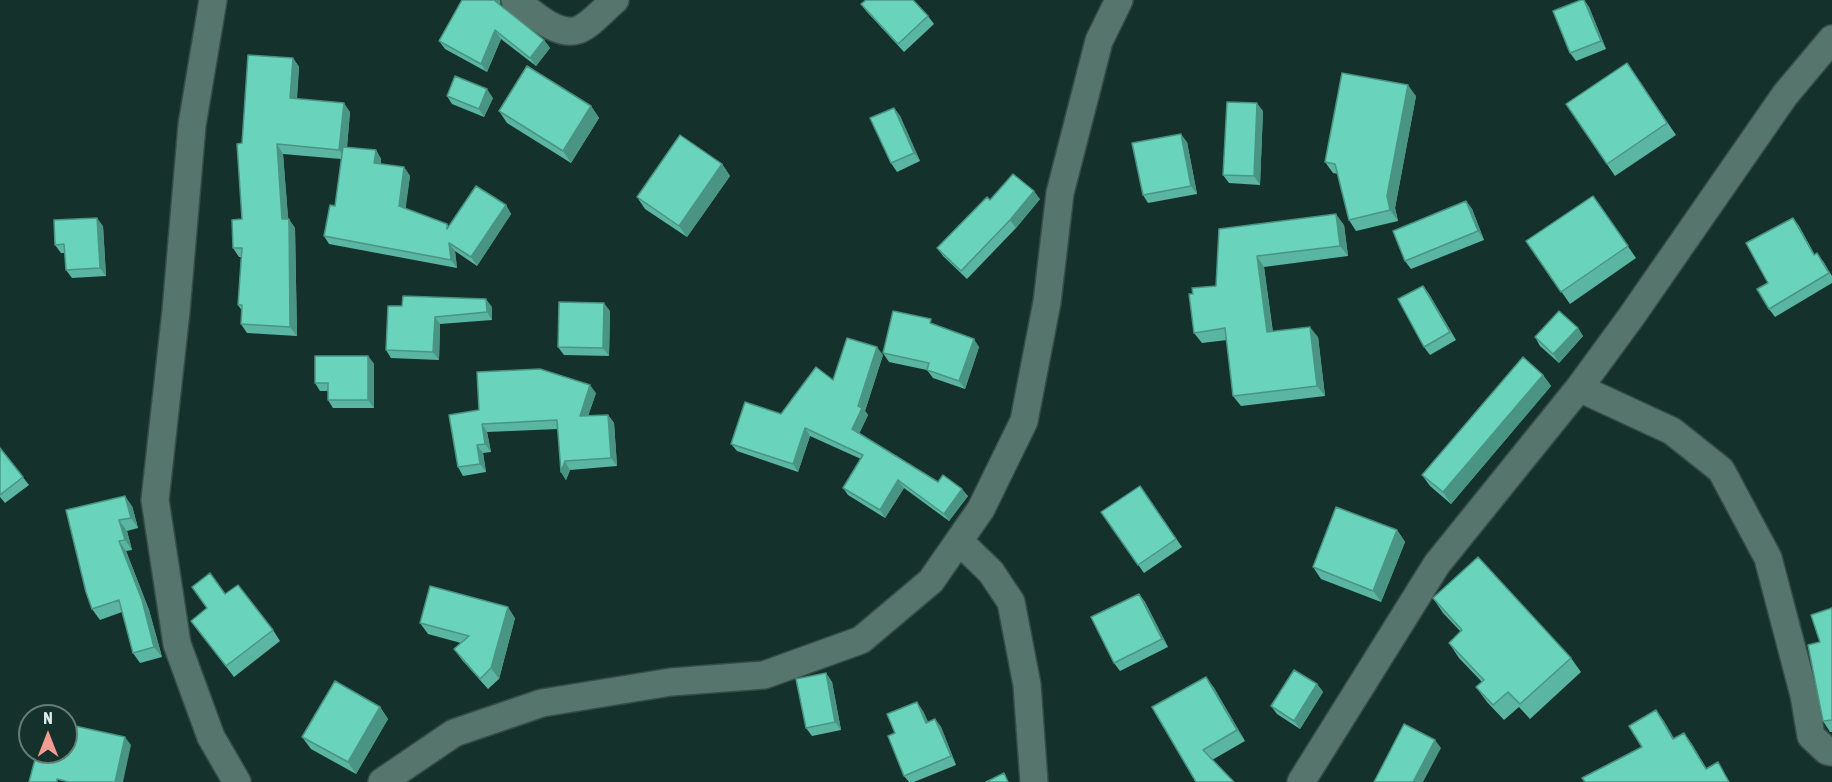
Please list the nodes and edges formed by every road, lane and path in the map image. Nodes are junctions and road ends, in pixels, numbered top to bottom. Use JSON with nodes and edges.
{"nodes":[{"id":1,"x":213,"y":0,"type":"edge"},
{"id":2,"x":515,"y":0,"type":"edge"},
{"id":3,"x":615,"y":0,"type":"edge"},
{"id":4,"x":1119,"y":0,"type":"edge"},
{"id":5,"x":1832,"y":39,"type":"edge"},
{"id":6,"x":1579,"y":388,"type":"junction"},
{"id":7,"x":959,"y":541,"type":"junction"},
{"id":8,"x":1832,"y":752,"type":"edge"},
{"id":9,"x":237,"y":782,"type":"edge"},
{"id":10,"x":382,"y":782,"type":"edge"},
{"id":11,"x":1034,"y":782,"type":"edge"},
{"id":12,"x":1301,"y":782,"type":"edge"}],
"edges":[{"from":1,"to":9,"type":"street"},
{"from":2,"to":3,"type":"street"},
{"from":4,"to":7,"type":"street"},
{"from":5,"to":6,"type":"street"},
{"from":6,"to":8,"type":"street"},
{"from":6,"to":12,"type":"street"},
{"from":7,"to":10,"type":"street"},
{"from":7,"to":11,"type":"street"}]}
